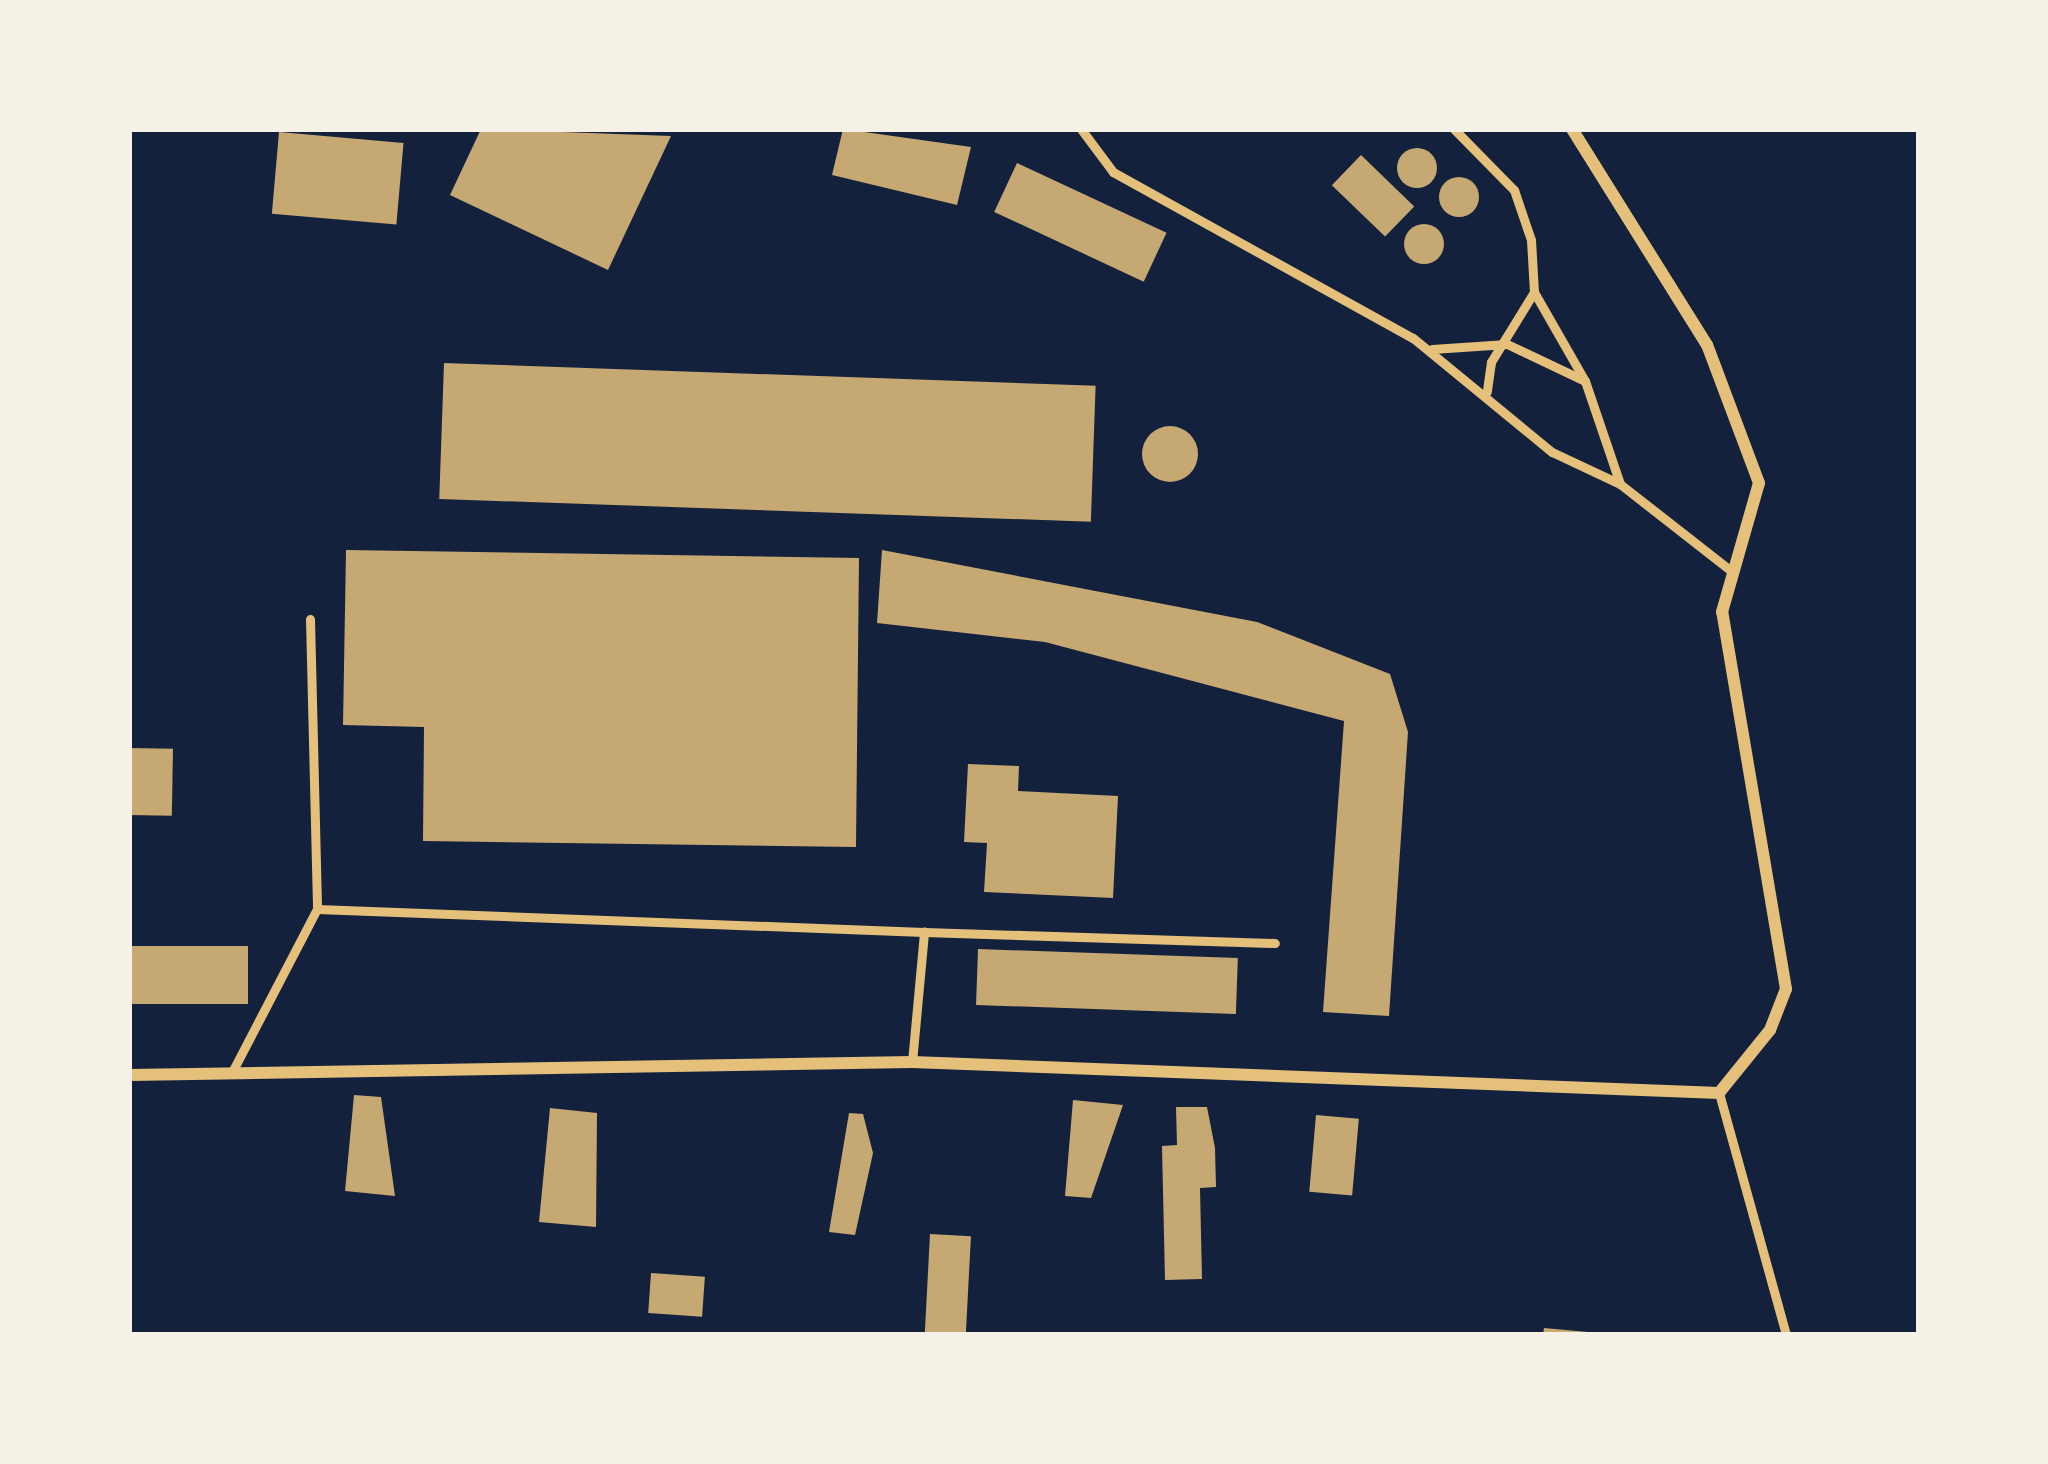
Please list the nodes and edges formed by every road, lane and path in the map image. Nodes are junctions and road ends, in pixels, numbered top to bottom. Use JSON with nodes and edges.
{"nodes":[{"id":1,"x":1081,"y":129,"type":"edge"},
{"id":2,"x":1454,"y":129,"type":"edge"},
{"id":3,"x":1572,"y":129,"type":"edge"},
{"id":4,"x":1534,"y":292,"type":"junction"},
{"id":5,"x":1507,"y":344,"type":"junction"},
{"id":6,"x":1428,"y":349,"type":"junction"},
{"id":7,"x":1585,"y":381,"type":"junction"},
{"id":8,"x":1486,"y":392,"type":"junction"},
{"id":9,"x":1620,"y":484,"type":"junction"},
{"id":10,"x":1730,"y":570,"type":"junction"},
{"id":11,"x":310,"y":619,"type":"dead end"},
{"id":12,"x":317,"y":909,"type":"junction"},
{"id":13,"x":924,"y":932,"type":"junction"},
{"id":14,"x":1275,"y":943,"type":"dead end"},
{"id":15,"x":912,"y":1062,"type":"junction"},
{"id":16,"x":231,"y":1073,"type":"junction"},
{"id":17,"x":129,"y":1075,"type":"edge"},
{"id":18,"x":1719,"y":1093,"type":"junction"},
{"id":19,"x":1786,"y":1335,"type":"edge"}],
"edges":[{"from":1,"to":6,"type":"lane"},
{"from":2,"to":4,"type":"lane"},
{"from":3,"to":10,"type":"street"},
{"from":4,"to":5,"type":"lane"},
{"from":4,"to":7,"type":"lane"},
{"from":5,"to":6,"type":"lane"},
{"from":5,"to":7,"type":"lane"},
{"from":5,"to":8,"type":"lane"},
{"from":6,"to":8,"type":"lane"},
{"from":7,"to":9,"type":"lane"},
{"from":8,"to":9,"type":"lane"},
{"from":9,"to":10,"type":"lane"},
{"from":10,"to":18,"type":"street"},
{"from":11,"to":12,"type":"lane"},
{"from":12,"to":13,"type":"lane"},
{"from":12,"to":16,"type":"lane"},
{"from":13,"to":14,"type":"lane"},
{"from":13,"to":15,"type":"lane"},
{"from":15,"to":16,"type":"street"},
{"from":15,"to":18,"type":"street"},
{"from":16,"to":17,"type":"street"},
{"from":18,"to":19,"type":"lane"}]}
